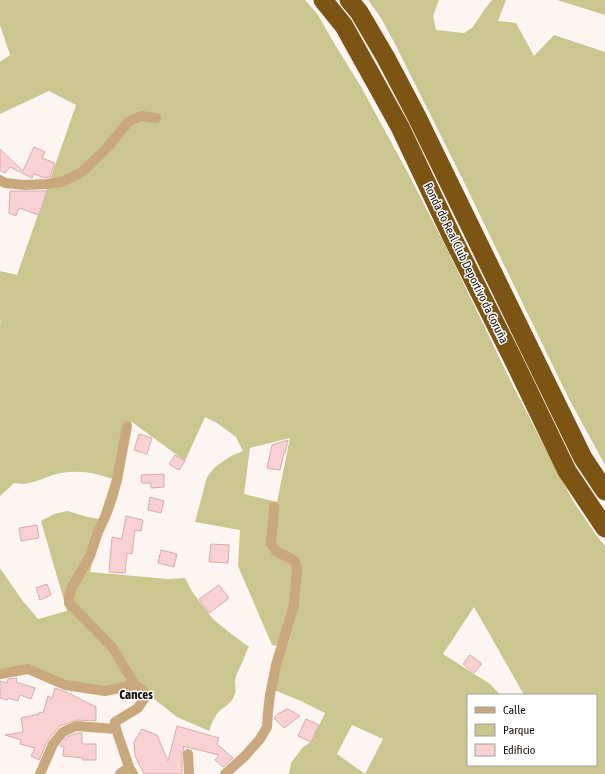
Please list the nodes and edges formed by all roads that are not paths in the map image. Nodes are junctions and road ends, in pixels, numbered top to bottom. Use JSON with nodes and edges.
{"nodes":[{"id":1,"x":323,"y":0,"type":"edge"},
{"id":2,"x":349,"y":0,"type":"edge"},
{"id":3,"x":156,"y":118,"type":"dead end"},
{"id":4,"x":0,"y":180,"type":"edge"},
{"id":5,"x":127,"y":426,"type":"dead end"},
{"id":6,"x":605,"y":491,"type":"edge"},
{"id":7,"x":274,"y":508,"type":"dead end"},
{"id":8,"x":605,"y":528,"type":"edge"},
{"id":9,"x":0,"y":674,"type":"edge"},
{"id":10,"x":135,"y":686,"type":"junction"},
{"id":11,"x":116,"y":729,"type":"junction"},
{"id":12,"x":188,"y":754,"type":"dead end"},
{"id":13,"x":131,"y":771,"type":"edge"},
{"id":14,"x":40,"y":774,"type":"edge"},
{"id":15,"x":120,"y":774,"type":"edge"},
{"id":16,"x":189,"y":774,"type":"edge"},
{"id":17,"x":225,"y":774,"type":"edge"}],
"edges":[{"from":1,"to":8,"type":"highway","name":"Ronda do Real Club Deportivo da Coruña"},
{"from":2,"to":6,"type":"highway","name":"Ronda do Real Club Deportivo da Coruña"},
{"from":3,"to":4,"type":"street"},
{"from":5,"to":10,"type":"street"},
{"from":7,"to":17,"type":"street"},
{"from":9,"to":10,"type":"street"},
{"from":10,"to":11,"type":"street"},
{"from":11,"to":13,"type":"street"},
{"from":11,"to":14,"type":"street"},
{"from":12,"to":16,"type":"street"},
{"from":13,"to":15,"type":"street"}]}
